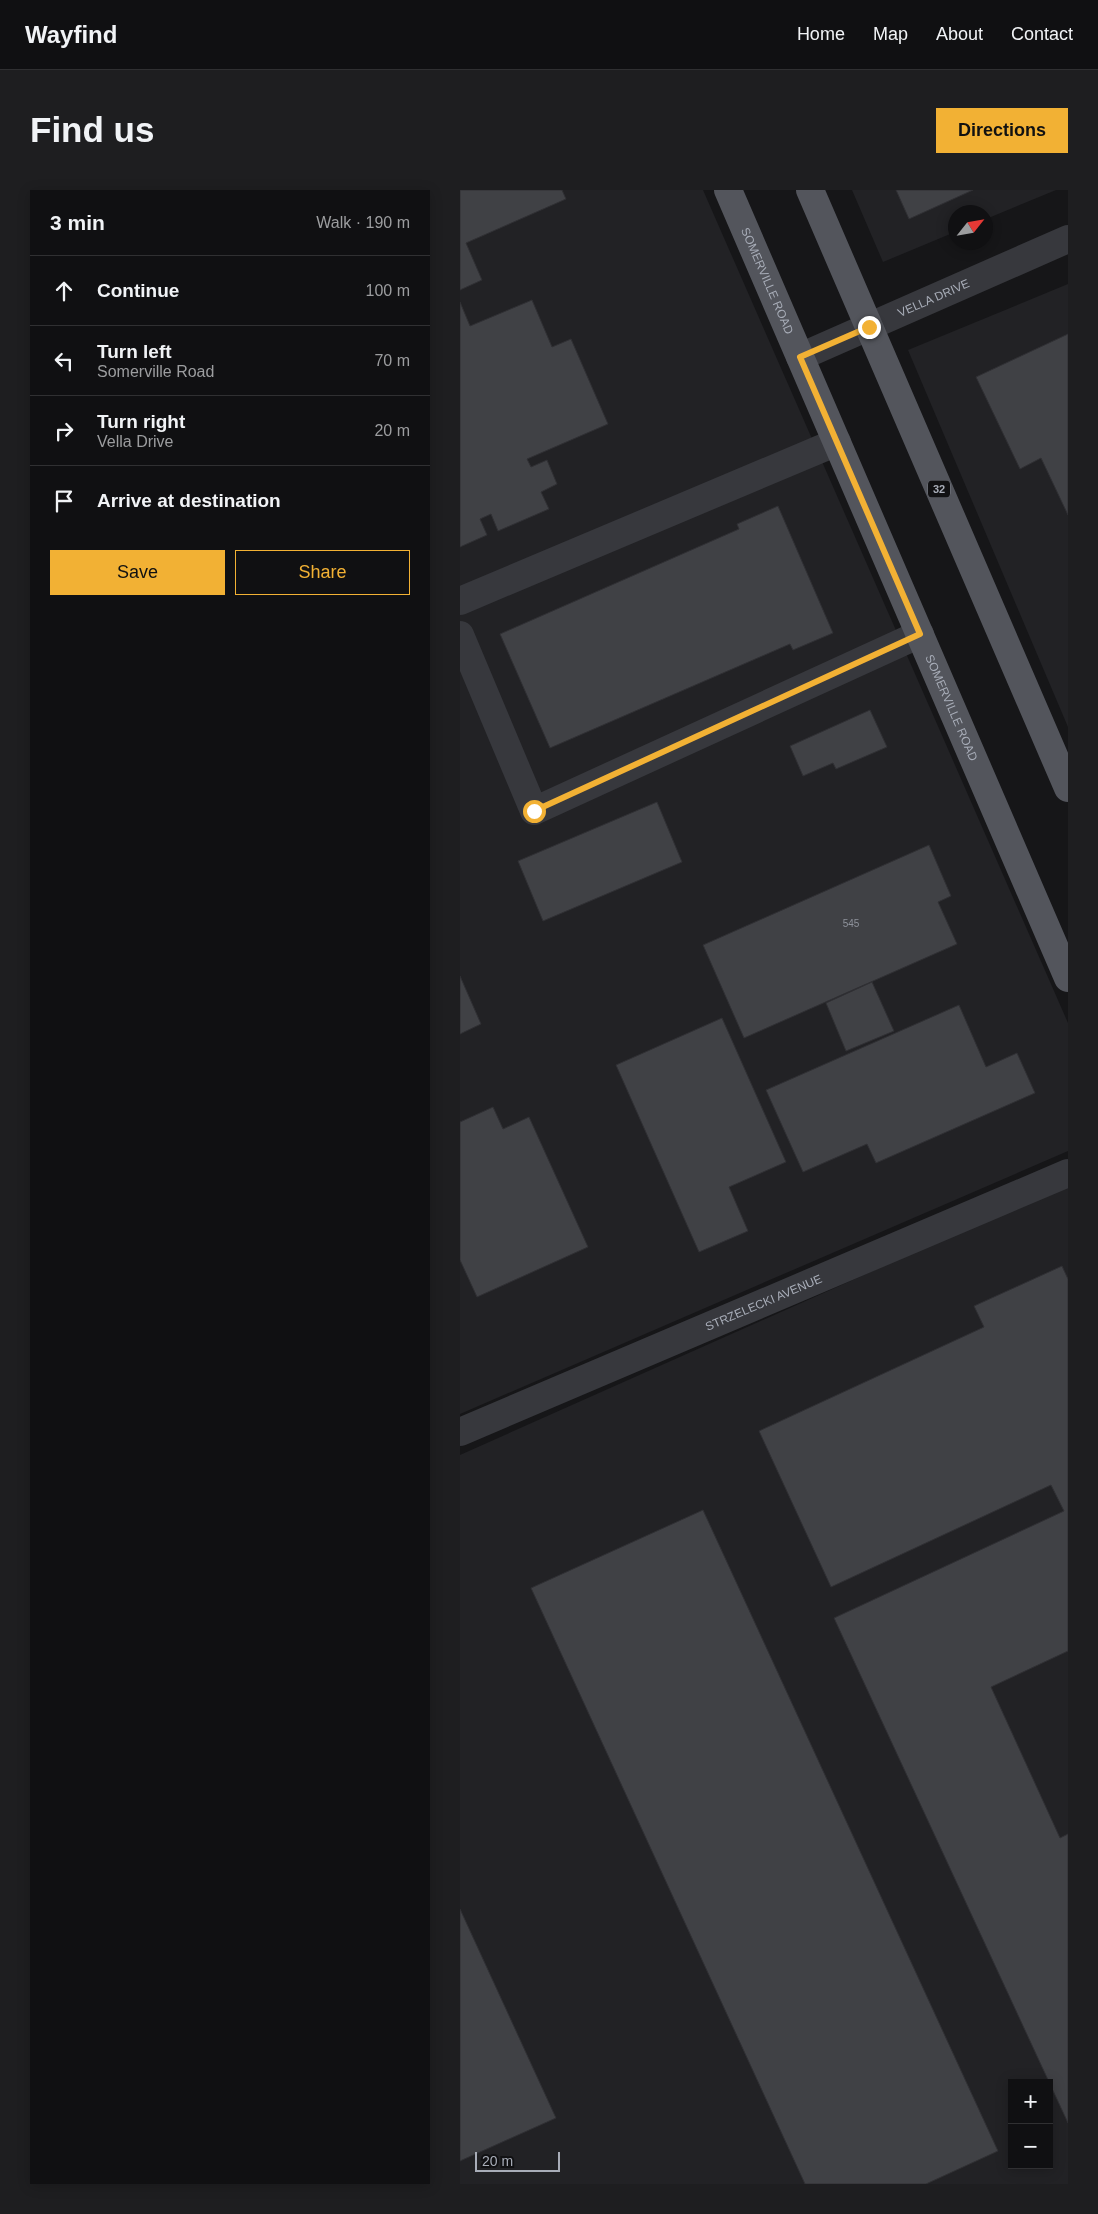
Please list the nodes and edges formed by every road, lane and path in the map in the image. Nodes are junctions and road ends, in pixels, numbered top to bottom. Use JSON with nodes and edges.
{"nodes":[{"id":1,"x":728,"y":190,"type":"edge"},
{"id":2,"x":810,"y":190,"type":"edge"},
{"id":3,"x":1068,"y":239,"type":"edge"},
{"id":4,"x":869,"y":327,"type":"junction"},
{"id":5,"x":800,"y":357,"type":"junction"},
{"id":6,"x":837,"y":442,"type":"junction"},
{"id":7,"x":460,"y":601,"type":"edge"},
{"id":8,"x":920,"y":634,"type":"junction"},
{"id":9,"x":460,"y":635,"type":"edge"},
{"id":10,"x":1068,"y":788,"type":"edge"},
{"id":11,"x":1068,"y":978,"type":"edge"},
{"id":12,"x":1068,"y":1173,"type":"edge"},
{"id":13,"x":460,"y":1432,"type":"edge"}],
"edges":[{"from":1,"to":5,"type":"main road","name":"SOMERVILLE ROAD"},
{"from":2,"to":4,"type":"main road","number":"32"},
{"from":3,"to":4,"type":"street","name":"VELLA DRIVE"},
{"from":4,"to":5,"type":"street","name":"VELLA DRIVE"},
{"from":4,"to":10,"type":"main road","number":"32"},
{"from":5,"to":6,"type":"main road","name":"SOMERVILLE ROAD"},
{"from":6,"to":7,"type":"street"},
{"from":6,"to":8,"type":"main road","name":"SOMERVILLE ROAD"},
{"from":8,"to":9,"type":"street"},
{"from":8,"to":11,"type":"main road","name":"SOMERVILLE ROAD"},
{"from":12,"to":13,"type":"street","name":"STRZELECKI AVENUE"}]}
